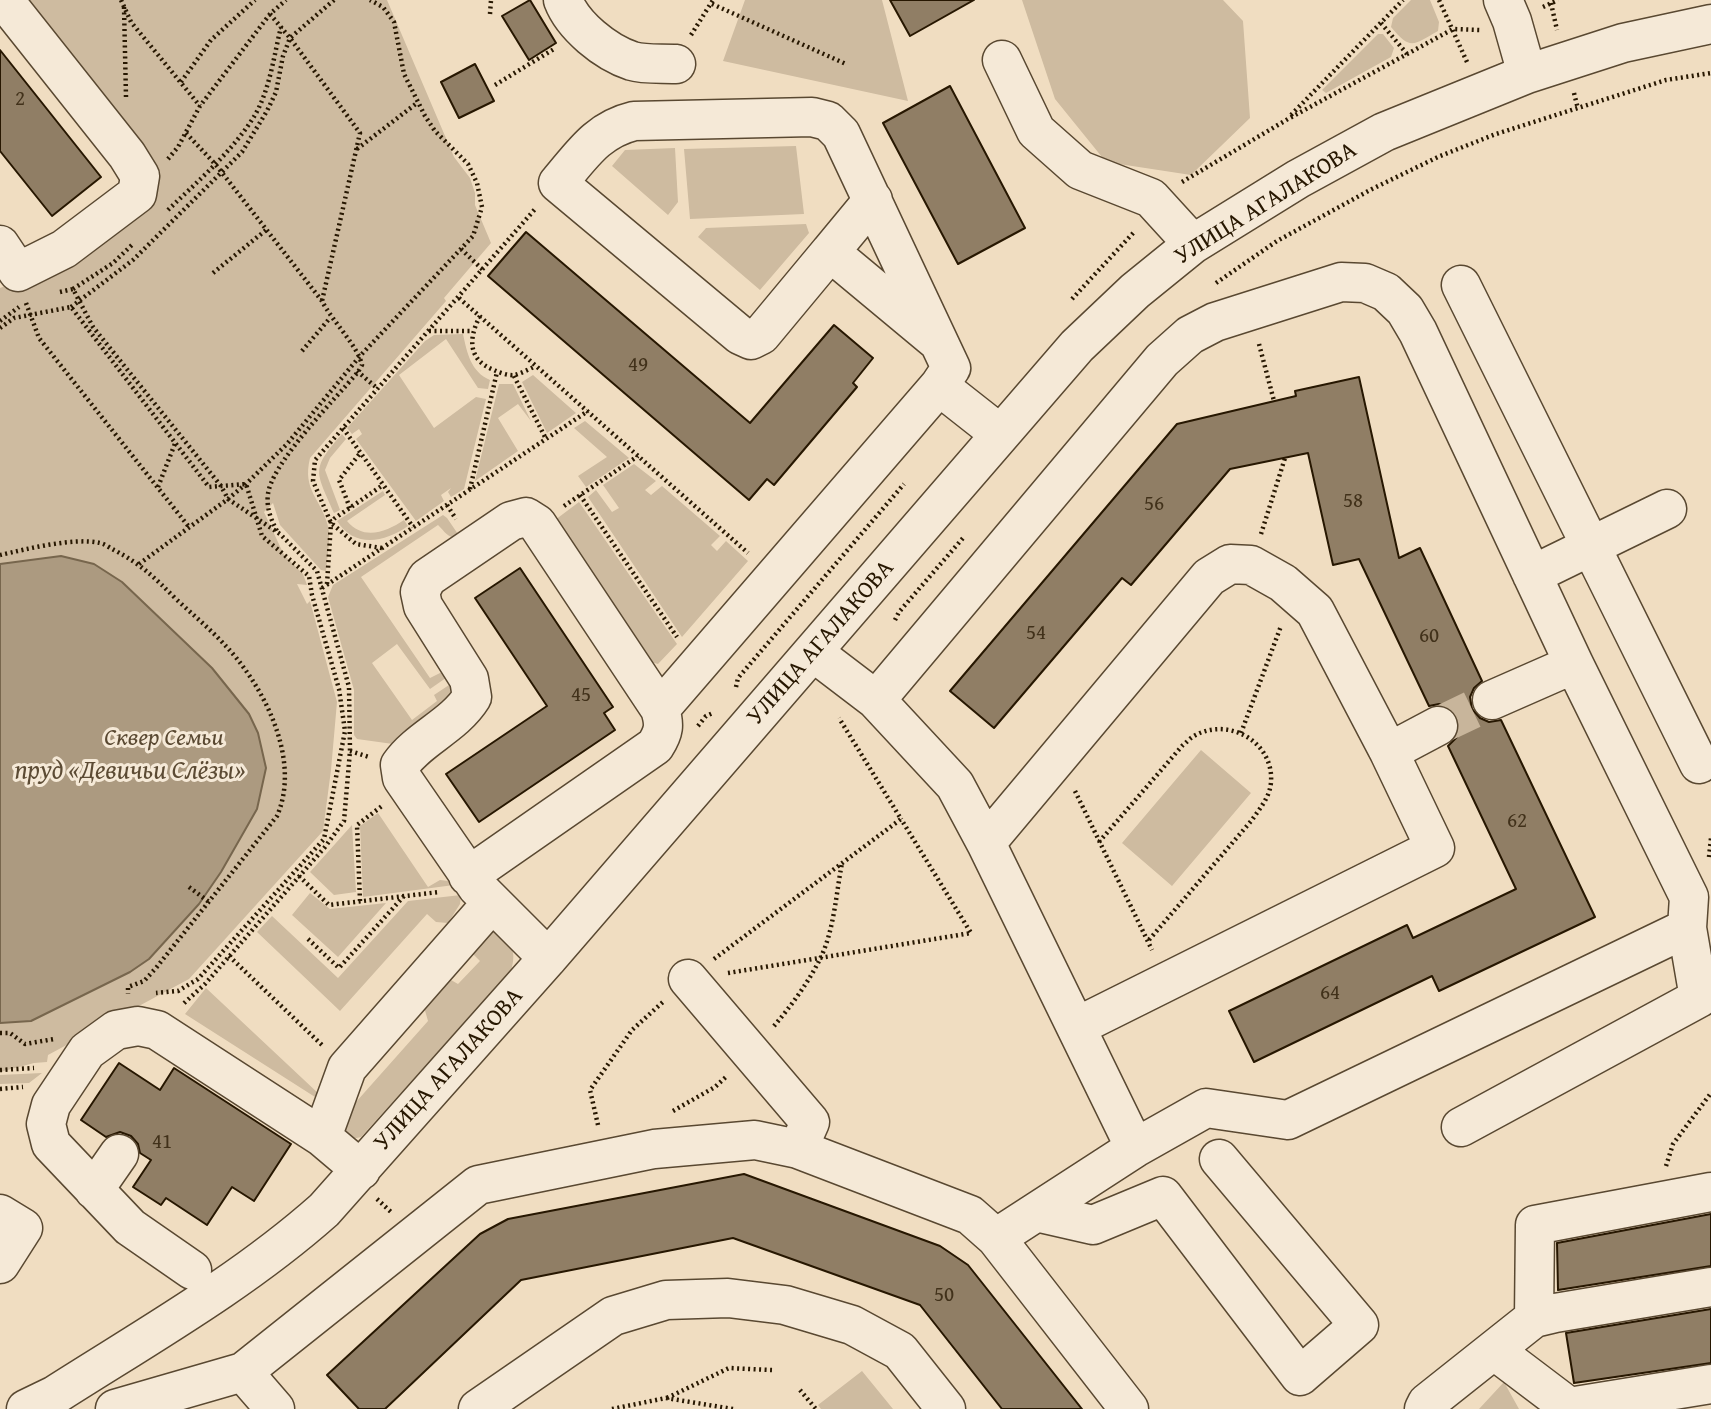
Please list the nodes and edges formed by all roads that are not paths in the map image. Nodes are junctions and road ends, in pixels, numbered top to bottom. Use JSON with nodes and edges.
{"nodes":[{"id":1,"x":4,"y":0,"type":"edge"},
{"id":2,"x":1503,"y":0,"type":"edge"},
{"id":3,"x":574,"y":15,"type":"edge"},
{"id":4,"x":1711,"y":24,"type":"edge"},
{"id":5,"x":678,"y":50,"type":"road end"},
{"id":6,"x":1002,"y":60,"type":"dead end"},
{"id":7,"x":1527,"y":74,"type":"junction"},
{"id":8,"x":873,"y":201,"type":"junction"},
{"id":9,"x":1193,"y":244,"type":"junction"},
{"id":10,"x":830,"y":252,"type":"junction"},
{"id":11,"x":16,"y":279,"type":"edge"},
{"id":12,"x":1461,"y":285,"type":"dead end"},
{"id":13,"x":937,"y":341,"type":"junction"},
{"id":14,"x":939,"y":386,"type":"junction"},
{"id":15,"x":1000,"y":434,"type":"junction"},
{"id":16,"x":1667,"y":509,"type":"dead end"},
{"id":17,"x":1589,"y":547,"type":"junction"},
{"id":18,"x":1532,"y":575,"type":"junction"},
{"id":19,"x":803,"y":664,"type":"junction"},
{"id":20,"x":1574,"y":664,"type":"junction"},
{"id":21,"x":876,"y":700,"type":"junction"},
{"id":22,"x":1492,"y":700,"type":"tunnel mouth"},
{"id":23,"x":660,"y":709,"type":"junction"},
{"id":24,"x":1438,"y":726,"type":"tunnel mouth"},
{"id":25,"x":1389,"y":752,"type":"junction"},
{"id":26,"x":1699,"y":764,"type":"dead end"},
{"id":27,"x":986,"y":843,"type":"junction"},
{"id":28,"x":479,"y":889,"type":"junction"},
{"id":29,"x":1687,"y":928,"type":"junction"},
{"id":30,"x":548,"y":958,"type":"junction"},
{"id":31,"x":688,"y":979,"type":"road end"},
{"id":32,"x":1076,"y":1027,"type":"junction"},
{"id":33,"x":1461,"y":1127,"type":"dead end"},
{"id":34,"x":323,"y":1138,"type":"junction"},
{"id":35,"x":1135,"y":1148,"type":"junction"},
{"id":36,"x":798,"y":1149,"type":"junction"},
{"id":37,"x":119,"y":1154,"type":"dead end"},
{"id":38,"x":1219,"y":1159,"type":"dead end"},
{"id":39,"x":361,"y":1170,"type":"junction"},
{"id":40,"x":94,"y":1190,"type":"junction"},
{"id":41,"x":1711,"y":1192,"type":"edge"},
{"id":42,"x":1036,"y":1212,"type":"junction"},
{"id":43,"x":0,"y":1214,"type":"edge"},
{"id":44,"x":996,"y":1238,"type":"junction"},
{"id":45,"x":0,"y":1264,"type":"edge"},
{"id":46,"x":192,"y":1270,"type":"dead end"},
{"id":47,"x":1711,"y":1287,"type":"edge"},
{"id":48,"x":1534,"y":1318,"type":"junction"},
{"id":49,"x":1496,"y":1351,"type":"junction"},
{"id":50,"x":243,"y":1372,"type":"junction"},
{"id":51,"x":1711,"y":1384,"type":"edge"},
{"id":52,"x":49,"y":1404,"type":"edge"},
{"id":53,"x":115,"y":1409,"type":"edge"},
{"id":54,"x":275,"y":1409,"type":"edge"},
{"id":55,"x":478,"y":1409,"type":"edge"},
{"id":56,"x":946,"y":1409,"type":"edge"},
{"id":57,"x":1129,"y":1409,"type":"edge"},
{"id":58,"x":1424,"y":1409,"type":"edge"}],
"edges":[{"from":1,"to":11,"type":"street"},
{"from":2,"to":7,"type":"street"},
{"from":3,"to":5,"type":"street"},
{"from":4,"to":7,"type":"street","name":"УЛИЦА АГАЛАКОВА"},
{"from":6,"to":9,"type":"street"},
{"from":7,"to":9,"type":"street","name":"УЛИЦА АГАЛАКОВА"},
{"from":8,"to":10,"type":"street"},
{"from":8,"to":10,"type":"street"},
{"from":8,"to":13,"type":"street"},
{"from":9,"to":15,"type":"street","name":"УЛИЦА АГАЛАКОВА"},
{"from":10,"to":13,"type":"street"},
{"from":12,"to":17,"type":"street"},
{"from":13,"to":14,"type":"street"},
{"from":14,"to":15,"type":"street"},
{"from":14,"to":23,"type":"street"},
{"from":15,"to":19,"type":"street","name":"УЛИЦА АГАЛАКОВА"},
{"from":16,"to":17,"type":"street"},
{"from":17,"to":18,"type":"street"},
{"from":17,"to":26,"type":"street"},
{"from":18,"to":20,"type":"street"},
{"from":18,"to":21,"type":"street"},
{"from":19,"to":21,"type":"street"},
{"from":19,"to":30,"type":"street","name":"УЛИЦА АГАЛАКОВА"},
{"from":20,"to":22,"type":"street"},
{"from":20,"to":29,"type":"street"},
{"from":21,"to":27,"type":"street"},
{"from":23,"to":28,"type":"street"},
{"from":23,"to":28,"type":"street"},
{"from":24,"to":25,"type":"street"},
{"from":25,"to":27,"type":"street"},
{"from":25,"to":32,"type":"street"},
{"from":27,"to":32,"type":"street"},
{"from":28,"to":30,"type":"street"},
{"from":28,"to":34,"type":"street"},
{"from":29,"to":33,"type":"street"},
{"from":29,"to":35,"type":"street"},
{"from":30,"to":39,"type":"street","name":"УЛИЦА АГАЛАКОВА"},
{"from":31,"to":36,"type":"street"},
{"from":32,"to":35,"type":"street"},
{"from":34,"to":39,"type":"street"},
{"from":34,"to":40,"type":"street"},
{"from":35,"to":42,"type":"street"},
{"from":36,"to":44,"type":"street"},
{"from":36,"to":50,"type":"street"},
{"from":37,"to":40,"type":"street"},
{"from":38,"to":42,"type":"street"},
{"from":39,"to":52,"type":"street","name":"УЛИЦА АГАЛАКОВА"},
{"from":40,"to":46,"type":"street"},
{"from":41,"to":48,"type":"street"},
{"from":42,"to":44,"type":"street"},
{"from":43,"to":45,"type":"street"},
{"from":44,"to":57,"type":"street"},
{"from":47,"to":48,"type":"street"},
{"from":48,"to":49,"type":"street"},
{"from":49,"to":51,"type":"street"},
{"from":49,"to":58,"type":"street"},
{"from":50,"to":53,"type":"street"},
{"from":50,"to":54,"type":"street"},
{"from":55,"to":56,"type":"street"}]}
